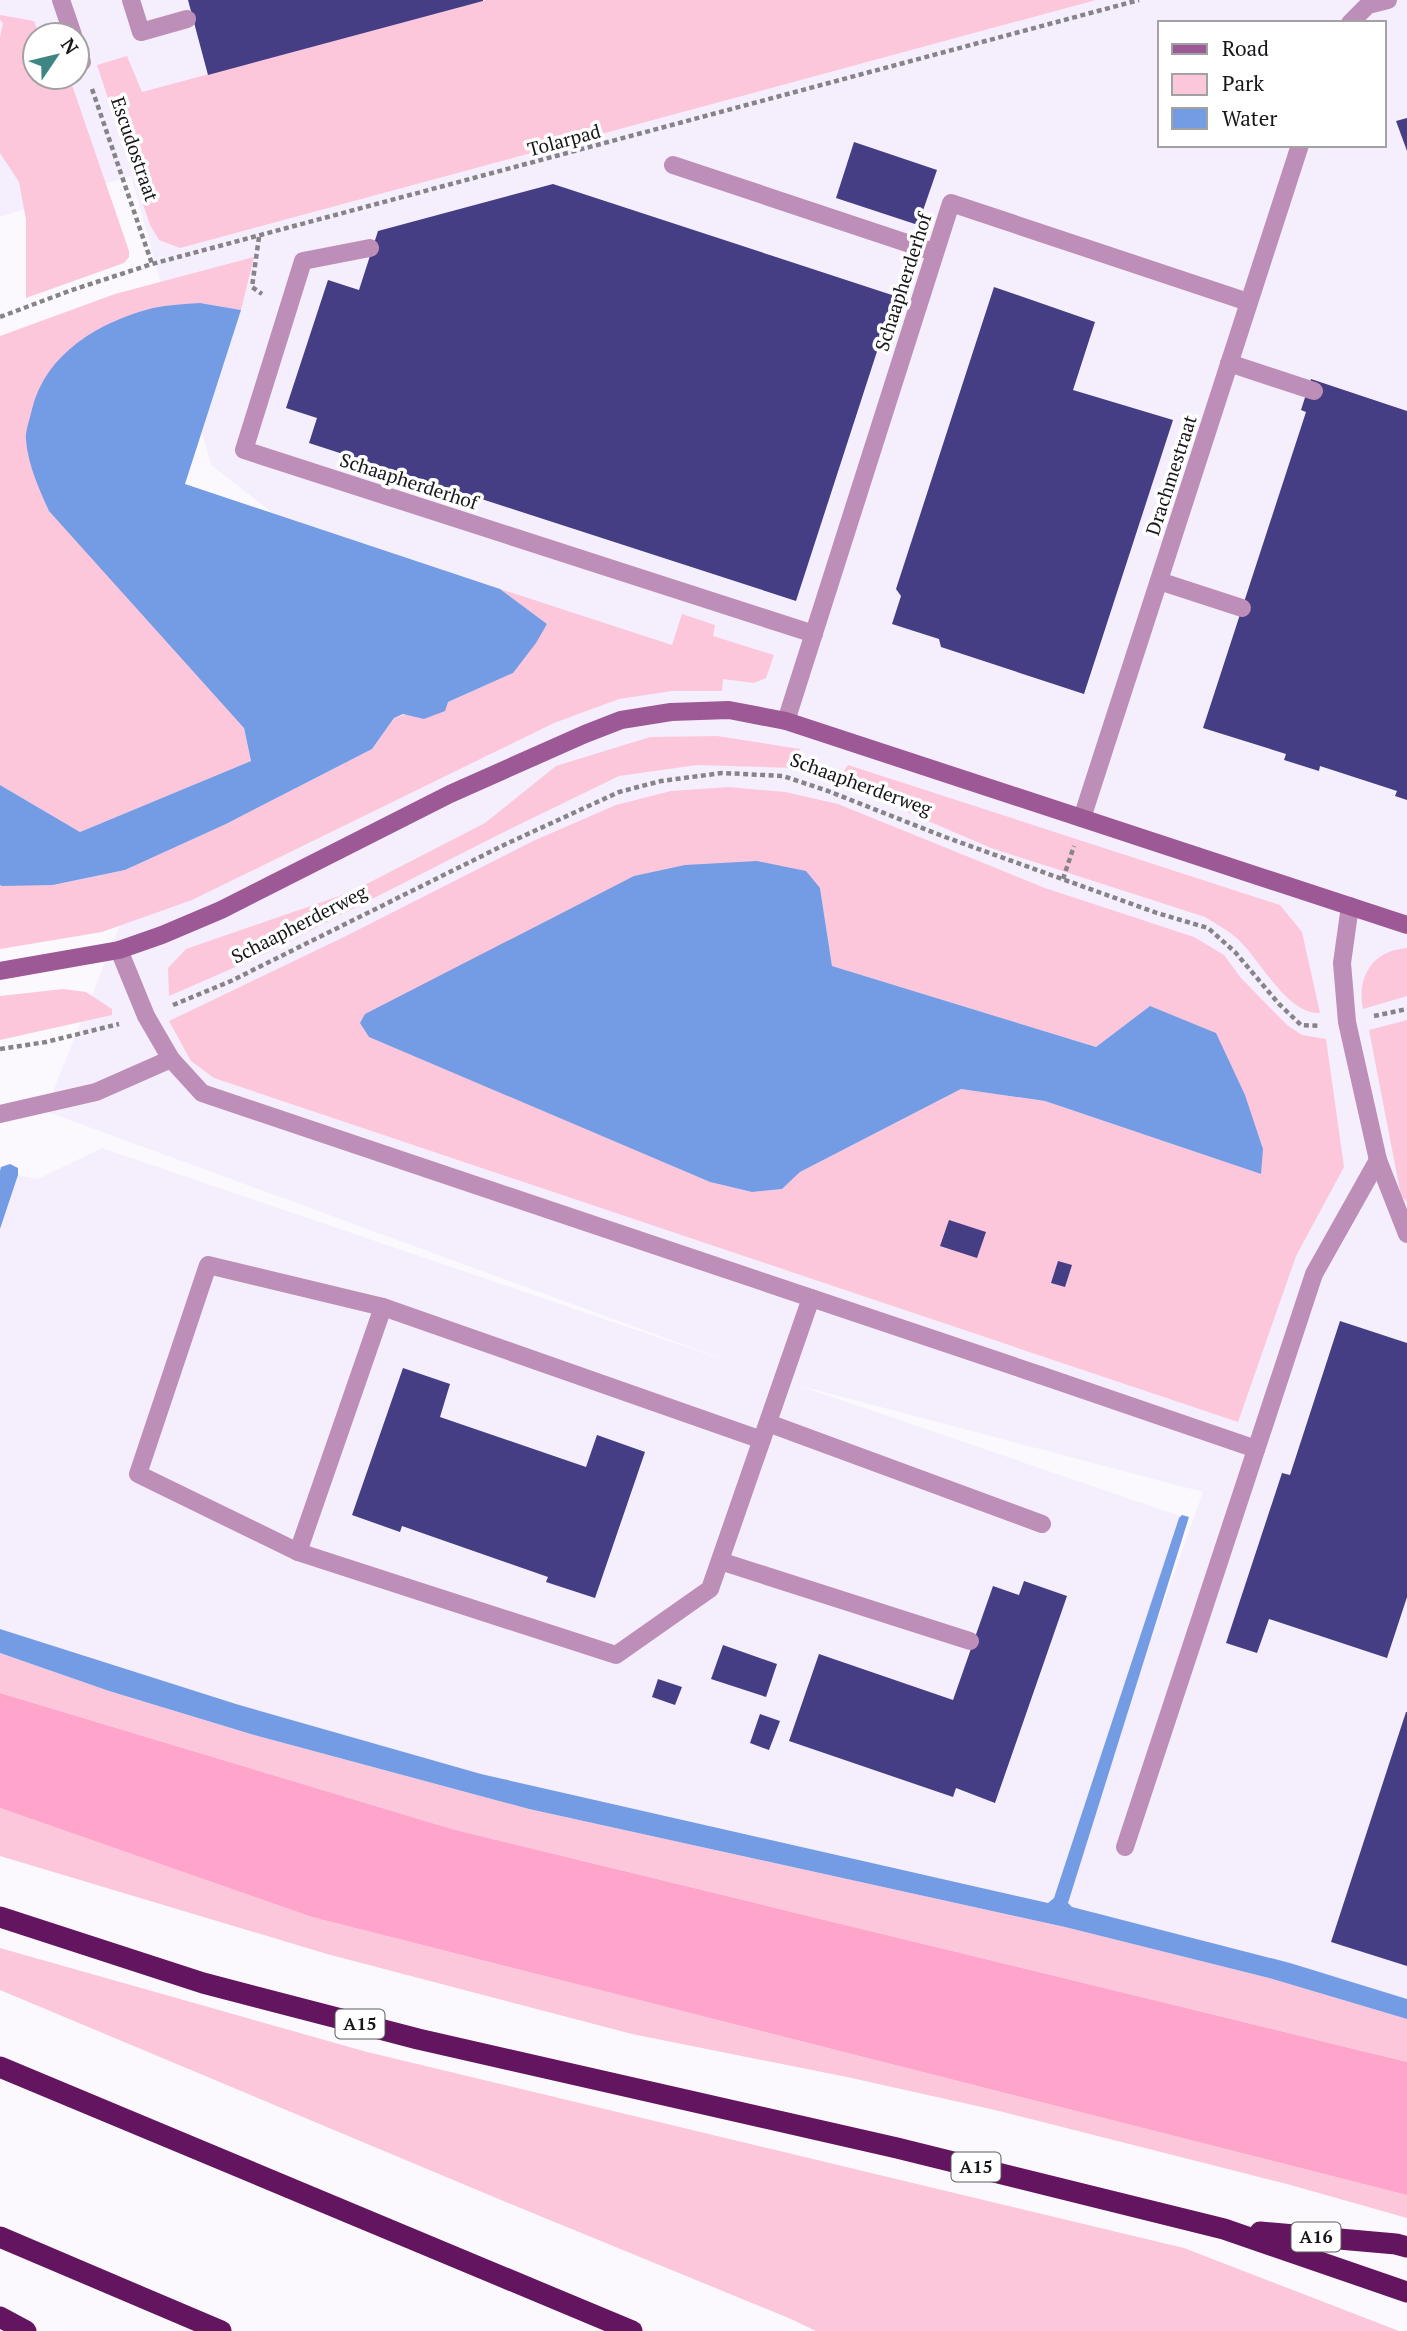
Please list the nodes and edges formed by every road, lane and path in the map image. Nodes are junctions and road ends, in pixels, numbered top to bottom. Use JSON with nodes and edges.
{"nodes":[{"id":1,"x":61,"y":0,"type":"edge"},
{"id":2,"x":131,"y":0,"type":"edge"},
{"id":3,"x":1139,"y":0,"type":"edge"},
{"id":4,"x":1388,"y":0,"type":"edge"},
{"id":5,"x":187,"y":19,"type":"dead end"},
{"id":6,"x":68,"y":21,"type":"edge"},
{"id":7,"x":1352,"y":21,"type":"edge"},
{"id":8,"x":91,"y":89,"type":"edge"},
{"id":9,"x":1299,"y":147,"type":"edge"},
{"id":10,"x":674,"y":165,"type":"dead end"},
{"id":11,"x":258,"y":237,"type":"junction"},
{"id":12,"x":370,"y":248,"type":"dead end"},
{"id":13,"x":934,"y":252,"type":"junction"},
{"id":14,"x":152,"y":264,"type":"junction"},
{"id":15,"x":1248,"y":302,"type":"junction"},
{"id":16,"x":286,"y":313,"type":"junction"},
{"id":17,"x":0,"y":317,"type":"edge"},
{"id":18,"x":1229,"y":363,"type":"junction"},
{"id":19,"x":1314,"y":391,"type":"dead end"},
{"id":20,"x":1158,"y":581,"type":"junction"},
{"id":21,"x":1242,"y":608,"type":"dead end"},
{"id":22,"x":814,"y":634,"type":"junction"},
{"id":23,"x":786,"y":721,"type":"junction"},
{"id":24,"x":1082,"y":818,"type":"junction"},
{"id":25,"x":1350,"y":906,"type":"junction"},
{"id":26,"x":1407,"y":925,"type":"edge"},
{"id":27,"x":119,"y":950,"type":"junction"},
{"id":28,"x":0,"y":971,"type":"edge"},
{"id":29,"x":1407,"y":1009,"type":"edge"},
{"id":30,"x":146,"y":1017,"type":"junction"},
{"id":31,"x":1347,"y":1021,"type":"junction"},
{"id":32,"x":0,"y":1049,"type":"edge"},
{"id":33,"x":171,"y":1059,"type":"junction"},
{"id":34,"x":0,"y":1114,"type":"edge"},
{"id":35,"x":1378,"y":1160,"type":"junction"},
{"id":36,"x":1407,"y":1234,"type":"edge"},
{"id":37,"x":811,"y":1298,"type":"junction"},
{"id":38,"x":383,"y":1307,"type":"junction"},
{"id":39,"x":768,"y":1423,"type":"junction"},
{"id":40,"x":762,"y":1440,"type":"junction"},
{"id":41,"x":1256,"y":1449,"type":"junction"},
{"id":42,"x":1042,"y":1524,"type":"dead end"},
{"id":43,"x":298,"y":1552,"type":"junction"},
{"id":44,"x":720,"y":1560,"type":"junction"},
{"id":45,"x":970,"y":1641,"type":"dead end"},
{"id":46,"x":1125,"y":1847,"type":"dead end"},
{"id":47,"x":0,"y":1917,"type":"edge"},
{"id":48,"x":0,"y":2067,"type":"edge"},
{"id":49,"x":1224,"y":2229,"type":"junction"},
{"id":50,"x":0,"y":2237,"type":"edge"},
{"id":51,"x":1407,"y":2247,"type":"edge"},
{"id":52,"x":1407,"y":2292,"type":"edge"},
{"id":53,"x":0,"y":2317,"type":"edge"},
{"id":54,"x":26,"y":2331,"type":"edge"},
{"id":55,"x":221,"y":2331,"type":"edge"},
{"id":56,"x":632,"y":2331,"type":"edge"}],
"edges":[{"from":1,"to":6,"type":"street"},
{"from":2,"to":5,"type":"street"},
{"from":3,"to":11,"type":"path","name":"Tolarpad"},
{"from":4,"to":7,"type":"street"},
{"from":8,"to":14,"type":"path","name":"Escudostraat"},
{"from":9,"to":15,"type":"street","name":"Drachmestraat"},
{"from":10,"to":13,"type":"street"},
{"from":11,"to":14,"type":"path","name":"Tolarpad"},
{"from":11,"to":16,"type":"path"},
{"from":12,"to":16,"type":"street","name":"Schaapherderhof"},
{"from":13,"to":15,"type":"street","name":"Schaapherderhof"},
{"from":13,"to":22,"type":"street","name":"Schaapherderhof"},
{"from":14,"to":17,"type":"path","name":"Tolarpad"},
{"from":15,"to":18,"type":"street","name":"Drachmestraat"},
{"from":16,"to":22,"type":"street","name":"Schaapherderhof"},
{"from":18,"to":19,"type":"street"},
{"from":18,"to":20,"type":"street","name":"Drachmestraat"},
{"from":20,"to":21,"type":"street"},
{"from":20,"to":24,"type":"street","name":"Drachmestraat"},
{"from":22,"to":23,"type":"street","name":"Schaapherderhof"},
{"from":23,"to":24,"type":"street","name":"Schaapherderweg"},
{"from":23,"to":27,"type":"street","name":"Schaapherderweg"},
{"from":24,"to":25,"type":"street","name":"Schaapherderweg"},
{"from":25,"to":26,"type":"street","name":"Schaapherderweg"},
{"from":25,"to":31,"type":"street"},
{"from":27,"to":28,"type":"street","name":"Schaapherderweg"},
{"from":27,"to":30,"type":"street"},
{"from":29,"to":31,"type":"path","name":"Schaapherderweg"},
{"from":30,"to":31,"type":"path","name":"Schaapherderweg"},
{"from":30,"to":32,"type":"path","name":"Schaapherderweg"},
{"from":30,"to":33,"type":"street"},
{"from":31,"to":35,"type":"street"},
{"from":33,"to":34,"type":"street"},
{"from":33,"to":37,"type":"street"},
{"from":35,"to":36,"type":"street"},
{"from":35,"to":41,"type":"street"},
{"from":37,"to":39,"type":"street"},
{"from":37,"to":41,"type":"street"},
{"from":38,"to":40,"type":"street"},
{"from":38,"to":43,"type":"street"},
{"from":38,"to":43,"type":"street"},
{"from":39,"to":40,"type":"street"},
{"from":39,"to":42,"type":"street"},
{"from":40,"to":44,"type":"street"},
{"from":41,"to":46,"type":"street"},
{"from":43,"to":44,"type":"street"},
{"from":44,"to":45,"type":"street"},
{"from":47,"to":49,"type":"highway","number":"A15"},
{"from":48,"to":56,"type":"highway"},
{"from":49,"to":51,"type":"highway","number":"A16"},
{"from":49,"to":52,"type":"highway","number":"A15"},
{"from":50,"to":55,"type":"highway"},
{"from":53,"to":54,"type":"highway"}]}
